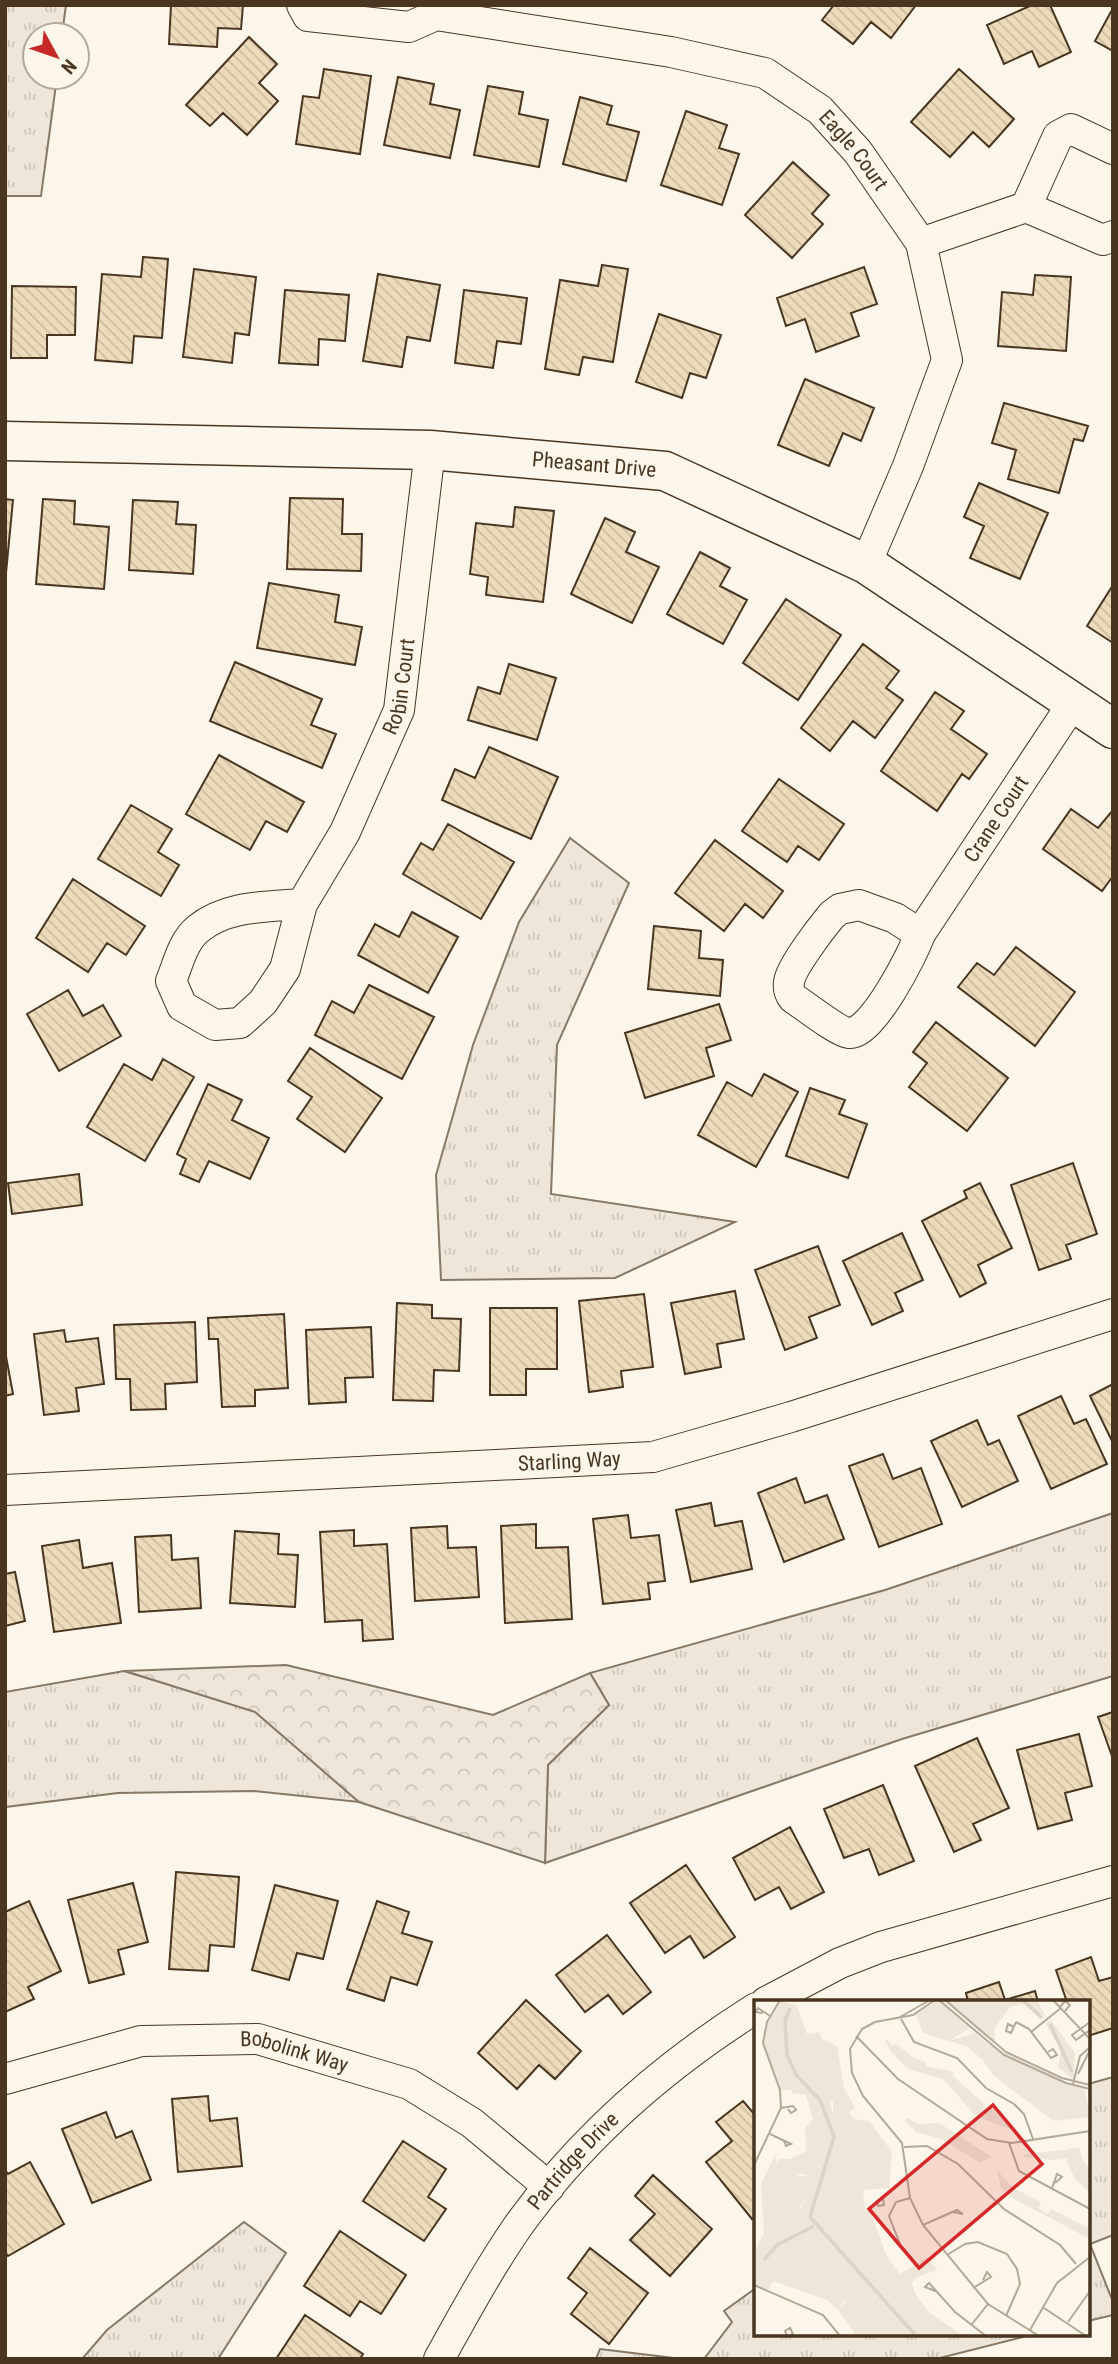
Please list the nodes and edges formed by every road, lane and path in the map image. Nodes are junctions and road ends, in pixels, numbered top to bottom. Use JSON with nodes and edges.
{"nodes":[{"id":1,"x":302,"y":5,"type":"edge"},
{"id":2,"x":435,"y":10,"type":"edge"},
{"id":3,"x":1113,"y":149,"type":"edge"},
{"id":4,"x":1026,"y":207,"type":"junction"},
{"id":5,"x":1113,"y":236,"type":"edge"},
{"id":6,"x":921,"y":243,"type":"junction"},
{"id":7,"x":5,"y":441,"type":"edge"},
{"id":8,"x":430,"y":450,"type":"junction"},
{"id":9,"x":866,"y":564,"type":"junction"},
{"id":10,"x":1073,"y":703,"type":"junction"},
{"id":11,"x":1113,"y":729,"type":"edge"},
{"id":12,"x":302,"y":904,"type":"junction"},
{"id":13,"x":920,"y":934,"type":"junction"},
{"id":14,"x":1113,"y":1314,"type":"edge"},
{"id":15,"x":5,"y":1490,"type":"edge"},
{"id":16,"x":1113,"y":1881,"type":"edge"},
{"id":17,"x":770,"y":2000,"type":"edge"},
{"id":18,"x":754,"y":2009,"type":"edge"},
{"id":19,"x":5,"y":2079,"type":"edge"},
{"id":20,"x":549,"y":2187,"type":"junction"},
{"id":21,"x":439,"y":2359,"type":"edge"}],
"edges":[{"from":1,"to":2,"type":"street","name":"Eagle Court"},
{"from":2,"to":6,"type":"street","name":"Eagle Court"},
{"from":3,"to":4,"type":"street"},
{"from":4,"to":5,"type":"street"},
{"from":4,"to":6,"type":"street"},
{"from":6,"to":9,"type":"street","name":"Eagle Court"},
{"from":7,"to":8,"type":"street","name":"Pheasant Drive"},
{"from":8,"to":9,"type":"street","name":"Pheasant Drive"},
{"from":8,"to":12,"type":"street","name":"Robin Court"},
{"from":9,"to":10,"type":"street","name":"Pheasant Drive"},
{"from":10,"to":11,"type":"street","name":"Pheasant Drive"},
{"from":10,"to":13,"type":"street","name":"Crane Court"},
{"from":12,"to":12,"type":"street","name":"Robin Court"},
{"from":13,"to":13,"type":"street","name":"Crane Court"},
{"from":14,"to":15,"type":"street","name":"Starling Way"},
{"from":16,"to":17,"type":"street"},
{"from":18,"to":20,"type":"street","name":"Partridge Drive"},
{"from":19,"to":20,"type":"street","name":"Bobolink Way"},
{"from":20,"to":21,"type":"street","name":"Partridge Drive"}]}
